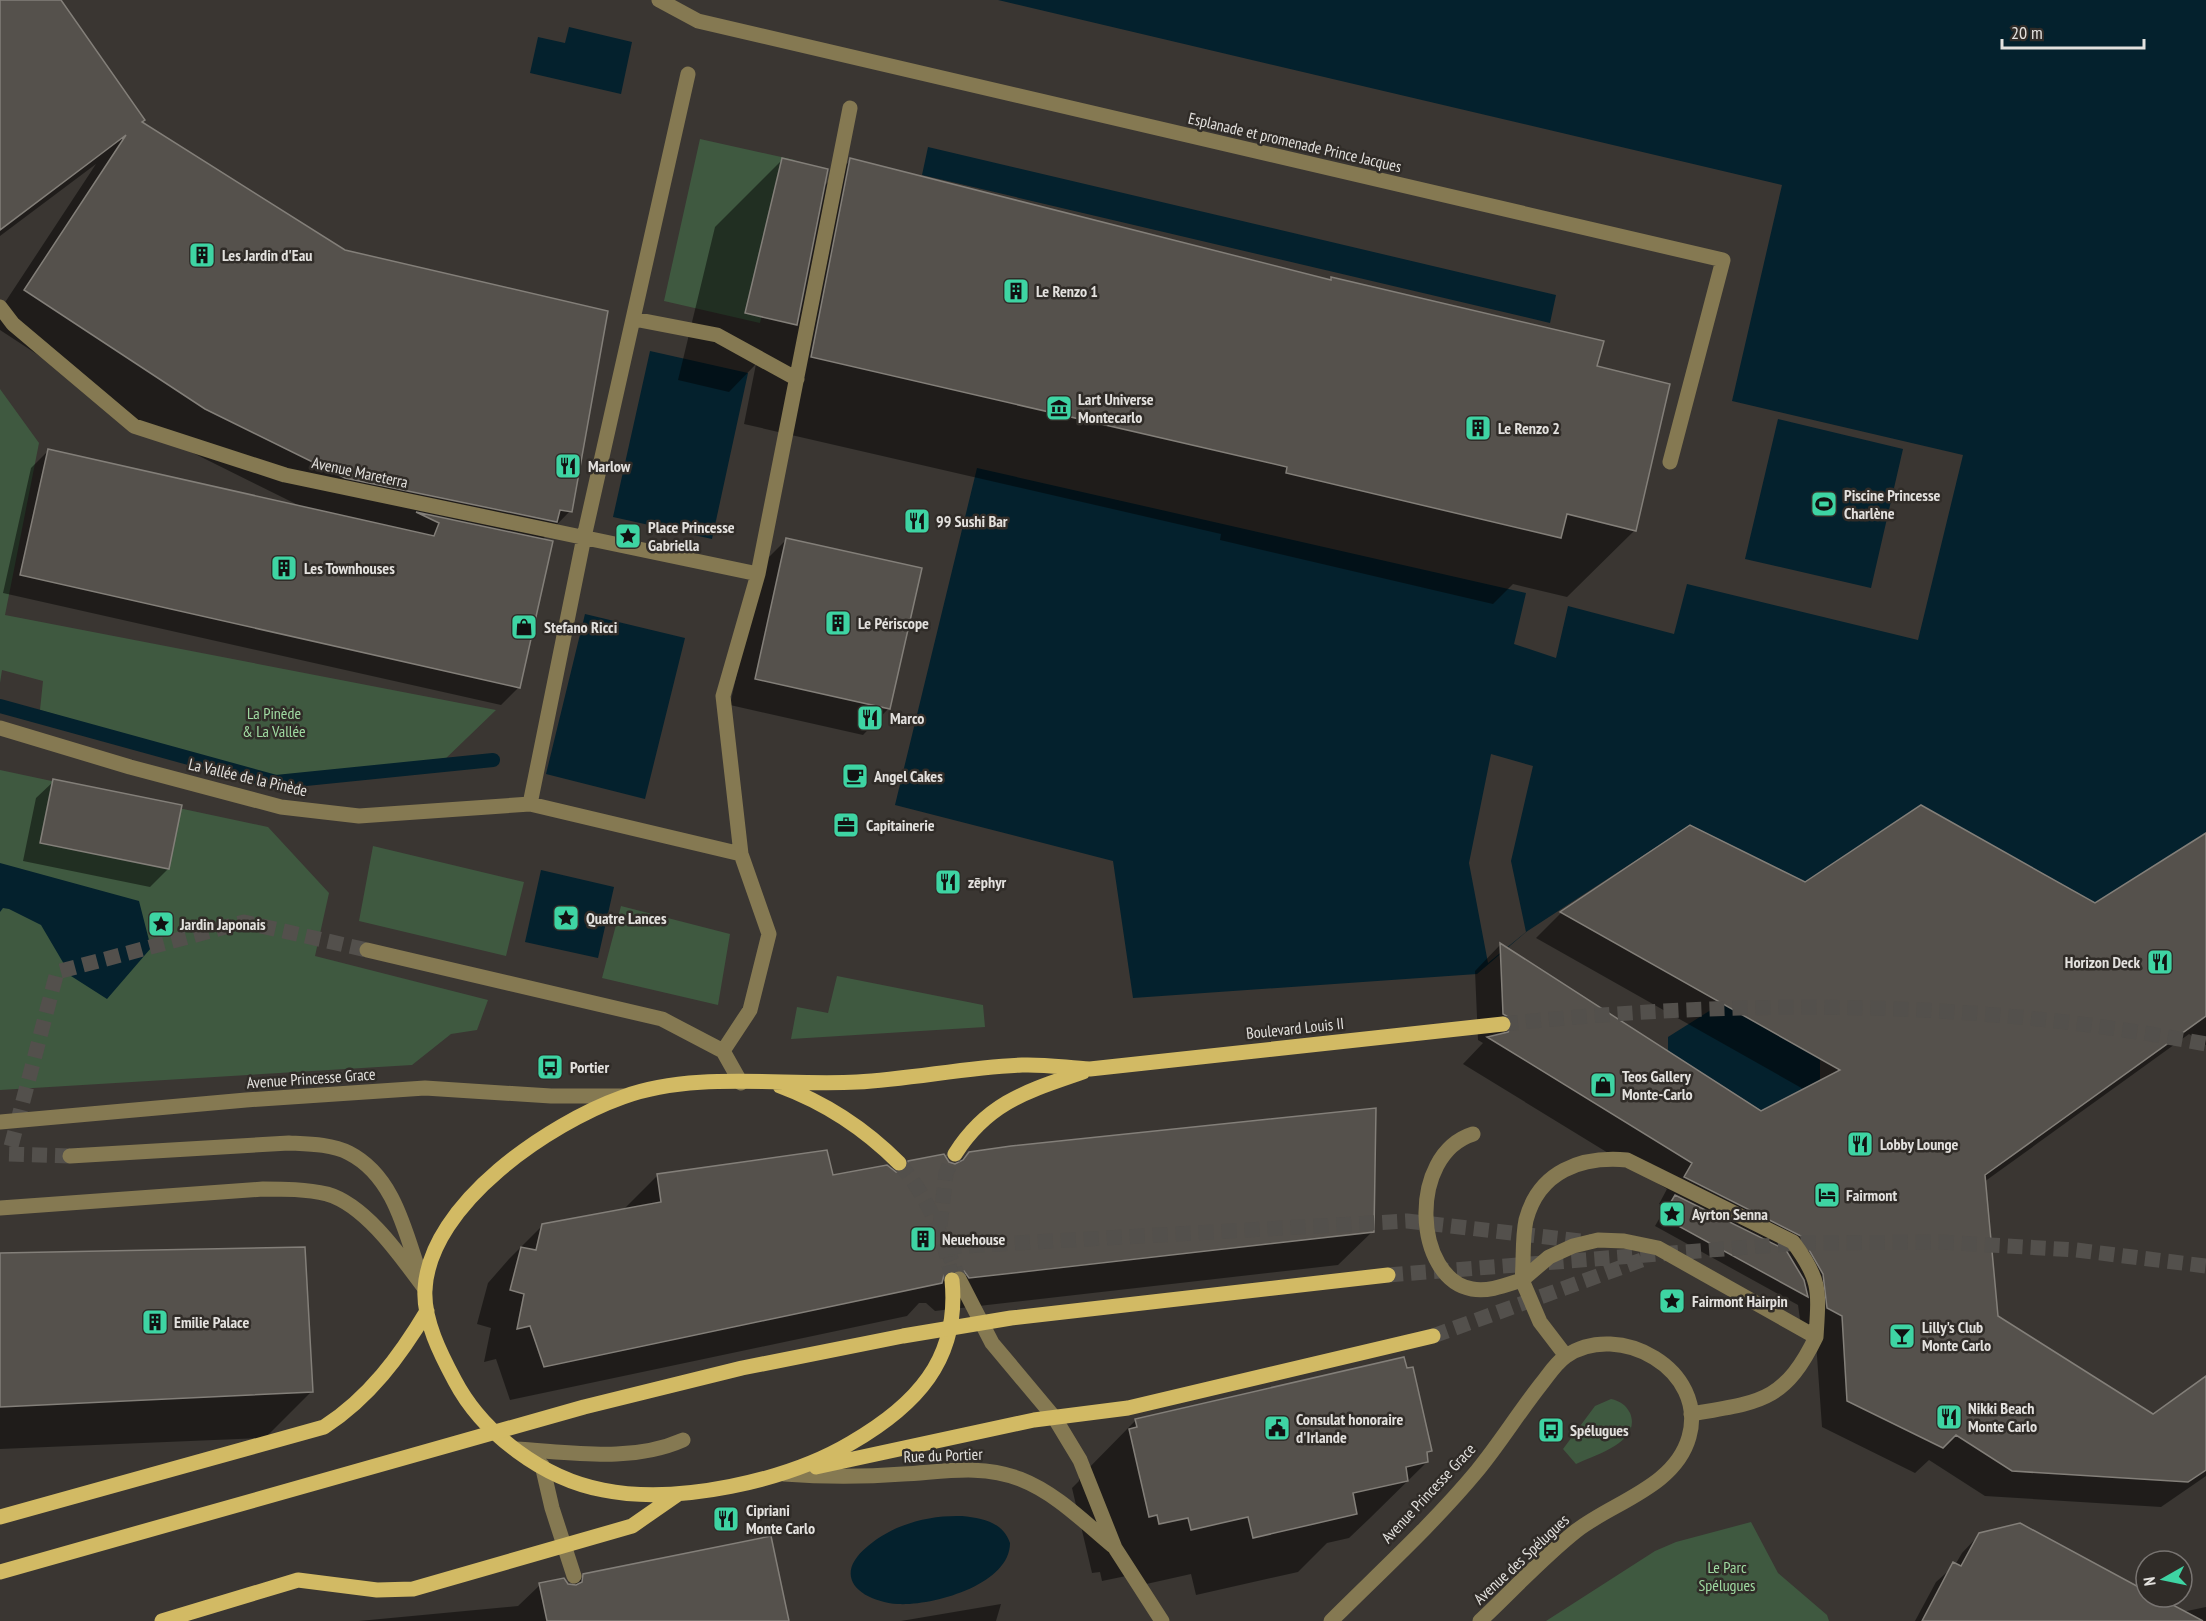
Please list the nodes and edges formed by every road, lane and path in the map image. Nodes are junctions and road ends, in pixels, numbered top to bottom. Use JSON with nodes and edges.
{"nodes":[{"id":1,"x":658,"y":0,"type":"edge"},
{"id":2,"x":688,"y":74,"type":"dead end"},
{"id":3,"x":850,"y":108,"type":"dead end"},
{"id":4,"x":0,"y":307,"type":"edge"},
{"id":5,"x":634,"y":319,"type":"junction"},
{"id":6,"x":797,"y":379,"type":"junction"},
{"id":7,"x":1670,"y":462,"type":"dead end"},
{"id":8,"x":584,"y":537,"type":"junction"},
{"id":9,"x":758,"y":574,"type":"junction"},
{"id":10,"x":0,"y":728,"type":"edge"},
{"id":11,"x":530,"y":804,"type":"junction"},
{"id":12,"x":741,"y":854,"type":"junction"},
{"id":13,"x":367,"y":950,"type":"tunnel mouth"},
{"id":14,"x":1503,"y":1023,"type":"tunnel mouth"},
{"id":15,"x":723,"y":1051,"type":"junction"},
{"id":16,"x":1090,"y":1069,"type":"junction"},
{"id":17,"x":741,"y":1083,"type":"junction"},
{"id":18,"x":771,"y":1083,"type":"junction"},
{"id":19,"x":624,"y":1096,"type":"junction"},
{"id":20,"x":0,"y":1122,"type":"edge"},
{"id":21,"x":1473,"y":1134,"type":"dead end"},
{"id":22,"x":955,"y":1154,"type":"tunnel mouth"},
{"id":23,"x":70,"y":1156,"type":"tunnel mouth"},
{"id":24,"x":899,"y":1163,"type":"tunnel mouth"},
{"id":25,"x":0,"y":1208,"type":"edge"},
{"id":26,"x":1388,"y":1275,"type":"tunnel mouth"},
{"id":27,"x":956,"y":1280,"type":"joint"},
{"id":28,"x":1522,"y":1281,"type":"junction"},
{"id":29,"x":425,"y":1289,"type":"junction"},
{"id":30,"x":428,"y":1311,"type":"junction"},
{"id":31,"x":1433,"y":1336,"type":"tunnel mouth"},
{"id":32,"x":1816,"y":1336,"type":"junction"},
{"id":33,"x":1566,"y":1356,"type":"junction"},
{"id":34,"x":1690,"y":1414,"type":"junction"},
{"id":35,"x":1054,"y":1417,"type":"junction"},
{"id":36,"x":684,"y":1440,"type":"dead end"},
{"id":37,"x":515,"y":1449,"type":"junction"},
{"id":38,"x":542,"y":1465,"type":"junction"},
{"id":39,"x":784,"y":1474,"type":"junction"},
{"id":40,"x":678,"y":1494,"type":"junction"},
{"id":41,"x":0,"y":1518,"type":"edge"},
{"id":42,"x":564,"y":1546,"type":"junction"},
{"id":43,"x":1115,"y":1548,"type":"junction"},
{"id":44,"x":0,"y":1572,"type":"edge"},
{"id":45,"x":574,"y":1576,"type":"dead end"},
{"id":46,"x":162,"y":1621,"type":"edge"},
{"id":47,"x":1162,"y":1621,"type":"edge"},
{"id":48,"x":1331,"y":1621,"type":"edge"},
{"id":49,"x":1480,"y":1621,"type":"edge"}],
"edges":[{"from":1,"to":7,"type":"street","name":"Esplanade et promenade Prince Jacques"},
{"from":2,"to":5,"type":"street"},
{"from":3,"to":6,"type":"street"},
{"from":4,"to":8,"type":"street","name":"Avenue Mareterra"},
{"from":5,"to":6,"type":"street"},
{"from":5,"to":8,"type":"street"},
{"from":6,"to":9,"type":"street"},
{"from":8,"to":9,"type":"street","name":"Avenue Mareterra"},
{"from":8,"to":11,"type":"street"},
{"from":9,"to":12,"type":"street"},
{"from":10,"to":11,"type":"street","name":"La Vallée de la Pinède"},
{"from":11,"to":12,"type":"street","name":"La Vallée de la Pinède"},
{"from":12,"to":15,"type":"street"},
{"from":13,"to":15,"type":"street"},
{"from":14,"to":16,"type":"main road","name":"Boulevard Louis II"},
{"from":15,"to":17,"type":"street"},
{"from":16,"to":18,"type":"main road","name":"Boulevard Louis II"},
{"from":16,"to":22,"type":"main road","name":"Boulevard Louis II"},
{"from":17,"to":18,"type":"main road","name":"Boulevard Louis II"},
{"from":17,"to":19,"type":"main road","name":"Boulevard Louis II"},
{"from":18,"to":24,"type":"main road"},
{"from":19,"to":20,"type":"street","name":"Avenue Princesse Grace"},
{"from":19,"to":29,"type":"main road","name":"Boulevard Louis II"},
{"from":21,"to":28,"type":"street"},
{"from":23,"to":29,"type":"street"},
{"from":25,"to":29,"type":"street"},
{"from":26,"to":44,"type":"main road","bridge":true},
{"from":27,"to":35,"type":"street"},
{"from":27,"to":39,"type":"main road"},
{"from":28,"to":32,"type":"street"},
{"from":28,"to":32,"type":"street"},
{"from":28,"to":33,"type":"street"},
{"from":29,"to":30,"type":"main road"},
{"from":30,"to":37,"type":"main road"},
{"from":30,"to":41,"type":"main road"},
{"from":31,"to":35,"type":"main road"},
{"from":32,"to":34,"type":"street"},
{"from":33,"to":34,"type":"street","name":"Avenue des Spélugues"},
{"from":33,"to":48,"type":"street","name":"Avenue Princesse Grace"},
{"from":34,"to":49,"type":"street","name":"Avenue des Spélugues"},
{"from":35,"to":39,"type":"main road"},
{"from":35,"to":43,"type":"street"},
{"from":36,"to":37,"type":"street"},
{"from":37,"to":38,"type":"main road"},
{"from":38,"to":40,"type":"main road"},
{"from":38,"to":42,"type":"street"},
{"from":39,"to":40,"type":"main road"},
{"from":39,"to":43,"type":"street","name":"Rue du Portier"},
{"from":40,"to":42,"type":"main road"},
{"from":42,"to":45,"type":"street"},
{"from":42,"to":46,"type":"main road"},
{"from":43,"to":47,"type":"street"}]}
